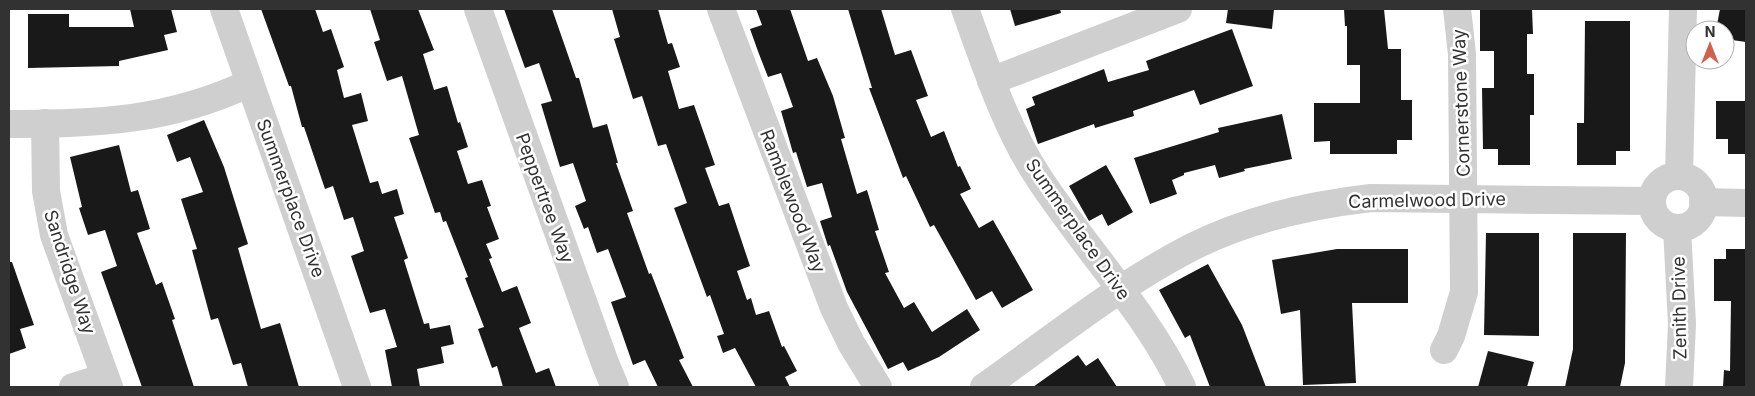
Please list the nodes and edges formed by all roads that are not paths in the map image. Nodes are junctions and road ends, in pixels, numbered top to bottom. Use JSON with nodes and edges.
{"nodes":[{"id":1,"x":224,"y":9,"type":"edge"},
{"id":2,"x":478,"y":9,"type":"edge"},
{"id":3,"x":721,"y":9,"type":"edge"},
{"id":4,"x":965,"y":9,"type":"edge"},
{"id":5,"x":1178,"y":9,"type":"edge"},
{"id":6,"x":1457,"y":9,"type":"edge"},
{"id":7,"x":1682,"y":9,"type":"edge"},
{"id":8,"x":991,"y":81,"type":"junction"},
{"id":9,"x":250,"y":83,"type":"junction"},
{"id":10,"x":9,"y":124,"type":"edge"},
{"id":11,"x":45,"y":124,"type":"junction"},
{"id":12,"x":1678,"y":176,"type":"junction"},
{"id":13,"x":1464,"y":198,"type":"junction"},
{"id":14,"x":1651,"y":201,"type":"junction"},
{"id":15,"x":1704,"y":202,"type":"junction"},
{"id":16,"x":1746,"y":202,"type":"edge"},
{"id":17,"x":1677,"y":228,"type":"junction"},
{"id":18,"x":1120,"y":291,"type":"junction"},
{"id":19,"x":1444,"y":350,"type":"dead end"},
{"id":20,"x":107,"y":382,"type":"edge"},
{"id":21,"x":73,"y":387,"type":"edge"},
{"id":22,"x":357,"y":387,"type":"edge"},
{"id":23,"x":615,"y":387,"type":"edge"},
{"id":24,"x":878,"y":387,"type":"edge"},
{"id":25,"x":984,"y":387,"type":"edge"},
{"id":26,"x":1182,"y":387,"type":"edge"},
{"id":27,"x":1678,"y":387,"type":"edge"}],
"edges":[{"from":1,"to":9,"type":"street","name":"Summerplace Drive"},
{"from":2,"to":23,"type":"street","name":"Peppertree Way"},
{"from":3,"to":24,"type":"street","name":"Ramblewood Way"},
{"from":4,"to":8,"type":"street","name":"Summerplace Drive"},
{"from":5,"to":8,"type":"street"},
{"from":6,"to":13,"type":"street","name":"Cornerstone Way"},
{"from":7,"to":12,"type":"street"},
{"from":8,"to":18,"type":"street","name":"Summerplace Drive"},
{"from":9,"to":11,"type":"street"},
{"from":9,"to":22,"type":"street","name":"Summerplace Drive"},
{"from":10,"to":11,"type":"street"},
{"from":11,"to":20,"type":"street","name":"Sandridge Way"},
{"from":12,"to":14,"type":"street"},
{"from":12,"to":15,"type":"street"},
{"from":13,"to":14,"type":"street","name":"Carmelwood Drive"},
{"from":13,"to":18,"type":"street","name":"Carmelwood Drive"},
{"from":13,"to":19,"type":"street","name":"Cornerstone Way"},
{"from":14,"to":17,"type":"street"},
{"from":15,"to":16,"type":"street"},
{"from":15,"to":17,"type":"street"},
{"from":17,"to":27,"type":"street","name":"Zenith Drive"},
{"from":18,"to":25,"type":"street","name":"Carmelwood Drive"},
{"from":18,"to":26,"type":"street","name":"Summerplace Drive"},
{"from":20,"to":21,"type":"street"}]}
